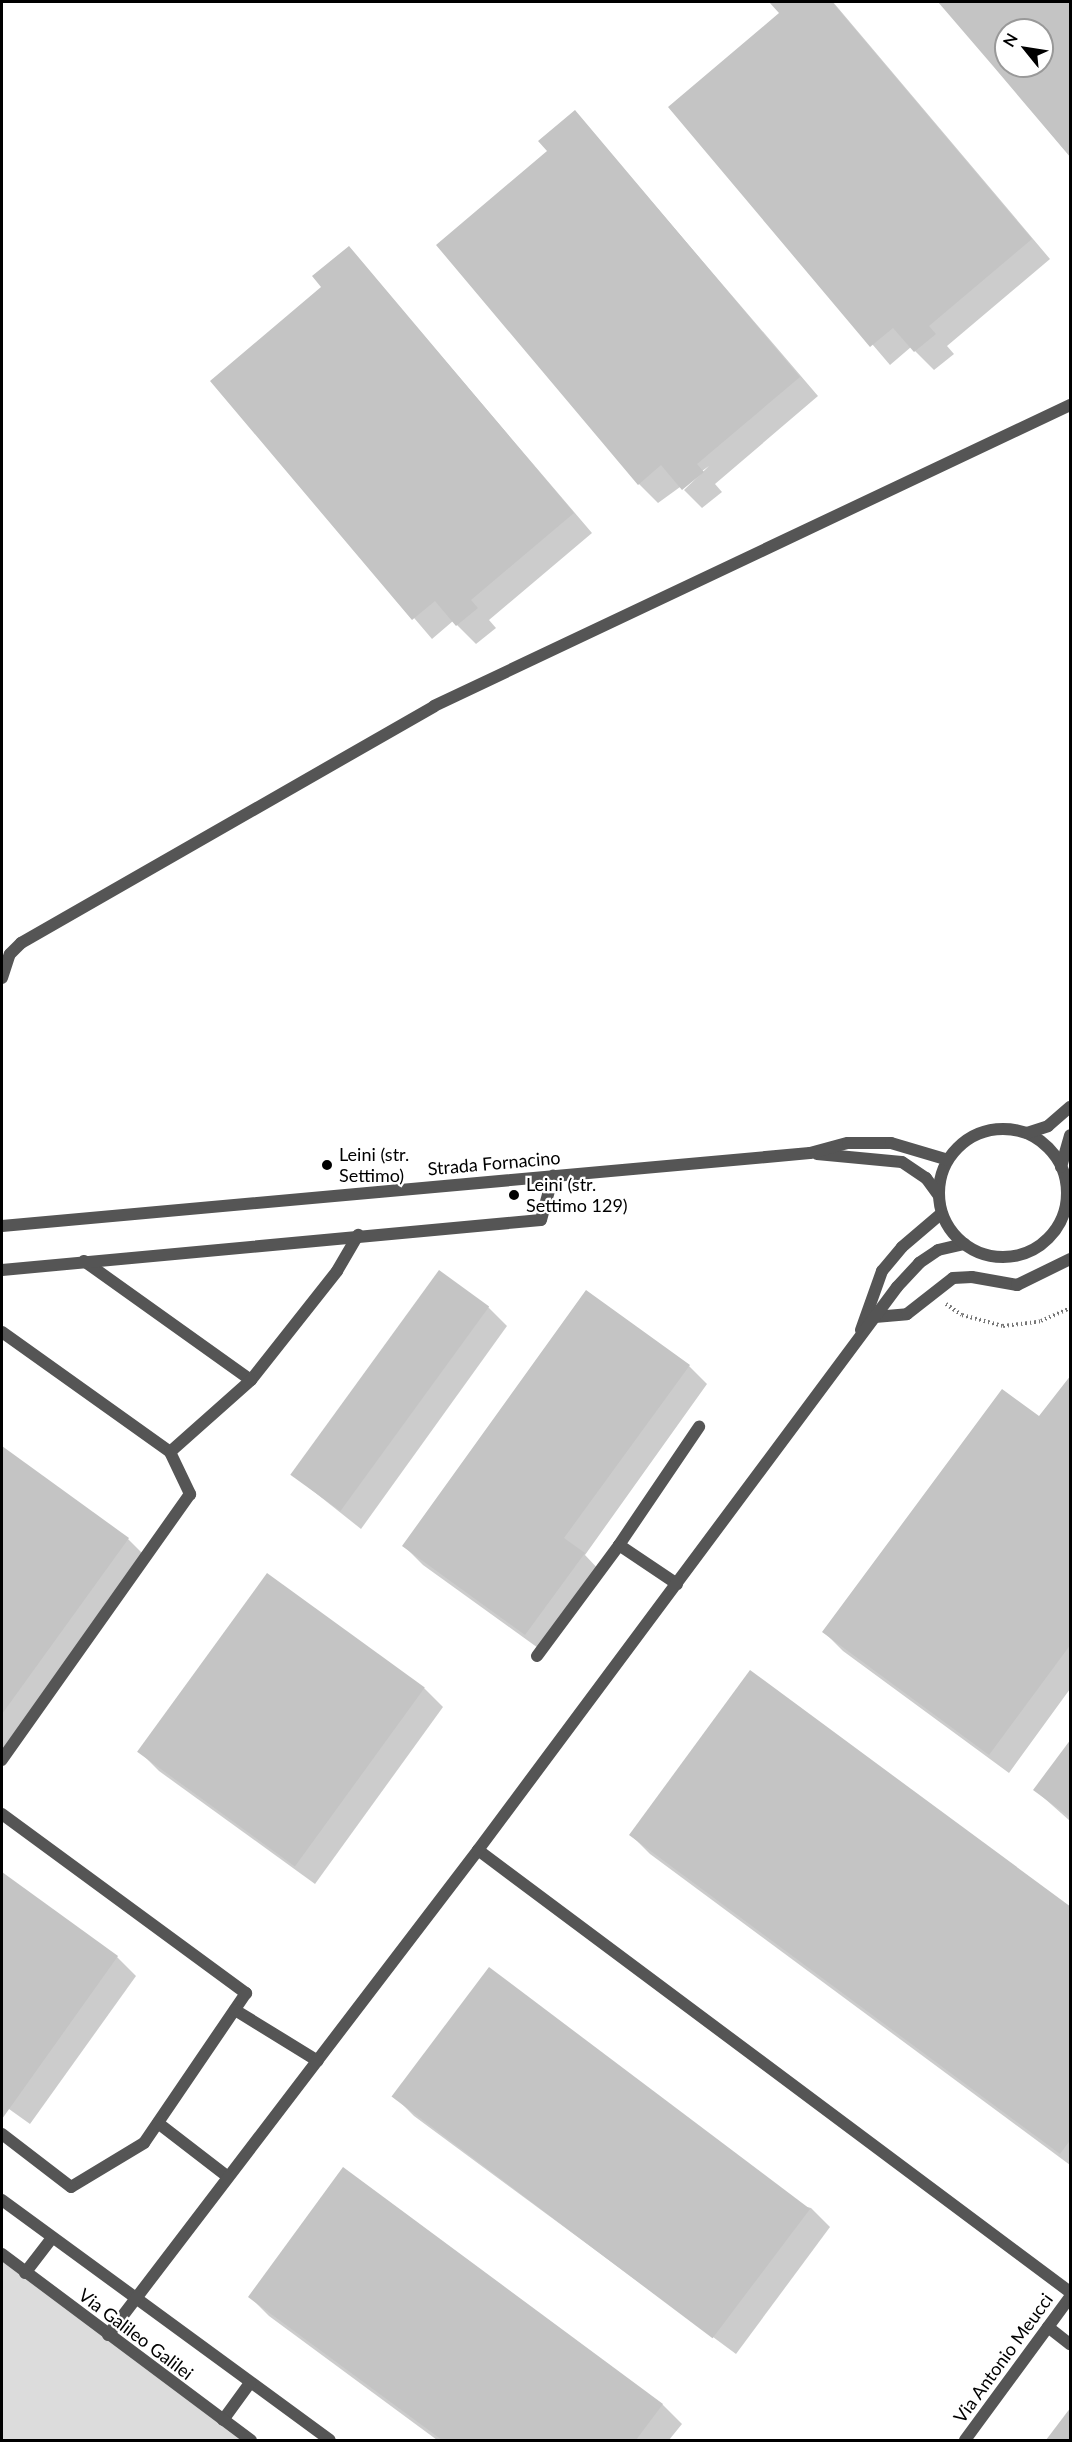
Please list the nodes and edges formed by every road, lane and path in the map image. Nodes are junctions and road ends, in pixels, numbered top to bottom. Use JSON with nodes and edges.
{"nodes":[{"id":1,"x":1071,"y":405,"type":"edge"},
{"id":2,"x":2,"y":978,"type":"edge"},
{"id":3,"x":1071,"y":1107,"type":"edge"},
{"id":4,"x":1027,"y":1134,"type":"junction"},
{"id":5,"x":1071,"y":1135,"type":"edge"},
{"id":6,"x":810,"y":1153,"type":"junction"},
{"id":7,"x":948,"y":1160,"type":"junction"},
{"id":8,"x":1065,"y":1173,"type":"edge"},
{"id":9,"x":553,"y":1176,"type":"junction"},
{"id":10,"x":939,"y":1196,"type":"junction"},
{"id":11,"x":942,"y":1213,"type":"junction"},
{"id":12,"x":1065,"y":1220,"type":"edge"},
{"id":13,"x":2,"y":1226,"type":"edge"},
{"id":14,"x":358,"y":1235,"type":"junction"},
{"id":15,"x":964,"y":1244,"type":"junction"},
{"id":16,"x":1071,"y":1259,"type":"edge"},
{"id":17,"x":84,"y":1261,"type":"junction"},
{"id":18,"x":2,"y":1270,"type":"edge"},
{"id":19,"x":946,"y":1304,"type":"dead end"},
{"id":20,"x":1071,"y":1308,"type":"edge"},
{"id":21,"x":875,"y":1317,"type":"junction"},
{"id":22,"x":2,"y":1332,"type":"edge"},
{"id":23,"x":857,"y":1343,"type":"junction"},
{"id":24,"x":251,"y":1380,"type":"junction"},
{"id":25,"x":699,"y":1427,"type":"dead end"},
{"id":26,"x":170,"y":1452,"type":"junction"},
{"id":27,"x":619,"y":1545,"type":"junction"},
{"id":28,"x":677,"y":1584,"type":"junction"},
{"id":29,"x":537,"y":1656,"type":"dead end"},
{"id":30,"x":2,"y":1760,"type":"edge"},
{"id":31,"x":2,"y":1814,"type":"edge"},
{"id":32,"x":478,"y":1850,"type":"junction"},
{"id":33,"x":235,"y":2010,"type":"junction"},
{"id":34,"x":318,"y":2061,"type":"junction"},
{"id":35,"x":158,"y":2123,"type":"junction"},
{"id":36,"x":2,"y":2134,"type":"edge"},
{"id":37,"x":228,"y":2177,"type":"junction"},
{"id":38,"x":2,"y":2200,"type":"edge"},
{"id":39,"x":52,"y":2238,"type":"junction"},
{"id":40,"x":2,"y":2254,"type":"edge"},
{"id":41,"x":25,"y":2273,"type":"junction"},
{"id":42,"x":1071,"y":2292,"type":"edge"},
{"id":43,"x":1071,"y":2297,"type":"edge"},
{"id":44,"x":135,"y":2300,"type":"junction"},
{"id":45,"x":1048,"y":2327,"type":"junction"},
{"id":46,"x":108,"y":2336,"type":"junction"},
{"id":47,"x":1071,"y":2344,"type":"edge"},
{"id":48,"x":250,"y":2383,"type":"junction"},
{"id":49,"x":223,"y":2420,"type":"junction"},
{"id":50,"x":251,"y":2440,"type":"edge"},
{"id":51,"x":330,"y":2440,"type":"edge"},
{"id":52,"x":966,"y":2440,"type":"edge"}],
"edges":[{"from":1,"to":2,"type":"street"},
{"from":3,"to":4,"type":"street"},
{"from":4,"to":7,"type":"street"},
{"from":4,"to":8,"type":"street"},
{"from":5,"to":8,"type":"street"},
{"from":6,"to":7,"type":"street","name":"Strada Fornacino"},
{"from":6,"to":9,"type":"street","name":"Strada Fornacino"},
{"from":6,"to":10,"type":"street","name":"Strada Fornacino"},
{"from":7,"to":10,"type":"street"},
{"from":8,"to":12,"type":"street"},
{"from":9,"to":13,"type":"street","name":"Strada Fornacino"},
{"from":9,"to":14,"type":"street"},
{"from":10,"to":11,"type":"street"},
{"from":11,"to":15,"type":"street"},
{"from":11,"to":23,"type":"street"},
{"from":12,"to":15,"type":"street"},
{"from":14,"to":17,"type":"street"},
{"from":14,"to":24,"type":"street"},
{"from":15,"to":21,"type":"street"},
{"from":16,"to":21,"type":"street"},
{"from":17,"to":18,"type":"street"},
{"from":17,"to":24,"type":"street"},
{"from":19,"to":20,"type":"path"},
{"from":21,"to":23,"type":"street"},
{"from":22,"to":26,"type":"street"},
{"from":23,"to":28,"type":"street"},
{"from":24,"to":26,"type":"street"},
{"from":25,"to":27,"type":"street"},
{"from":26,"to":30,"type":"street"},
{"from":27,"to":28,"type":"street"},
{"from":27,"to":29,"type":"street"},
{"from":28,"to":32,"type":"street"},
{"from":31,"to":33,"type":"street"},
{"from":32,"to":34,"type":"street"},
{"from":32,"to":42,"type":"street"},
{"from":33,"to":34,"type":"street"},
{"from":33,"to":35,"type":"street"},
{"from":34,"to":37,"type":"street"},
{"from":35,"to":36,"type":"street"},
{"from":35,"to":37,"type":"street"},
{"from":37,"to":44,"type":"street"},
{"from":38,"to":39,"type":"street"},
{"from":39,"to":41,"type":"street"},
{"from":39,"to":44,"type":"street"},
{"from":40,"to":41,"type":"street","name":"Via Galileo Galilei"},
{"from":41,"to":46,"type":"street","name":"Via Galileo Galilei"},
{"from":43,"to":45,"type":"street","name":"Via Antonio Meucci"},
{"from":44,"to":46,"type":"street"},
{"from":44,"to":48,"type":"street"},
{"from":45,"to":47,"type":"street"},
{"from":45,"to":52,"type":"street","name":"Via Antonio Meucci"},
{"from":46,"to":49,"type":"street","name":"Via Galileo Galilei"},
{"from":48,"to":49,"type":"street"},
{"from":48,"to":51,"type":"street"},
{"from":49,"to":50,"type":"street","name":"Via Galileo Galilei"}]}
